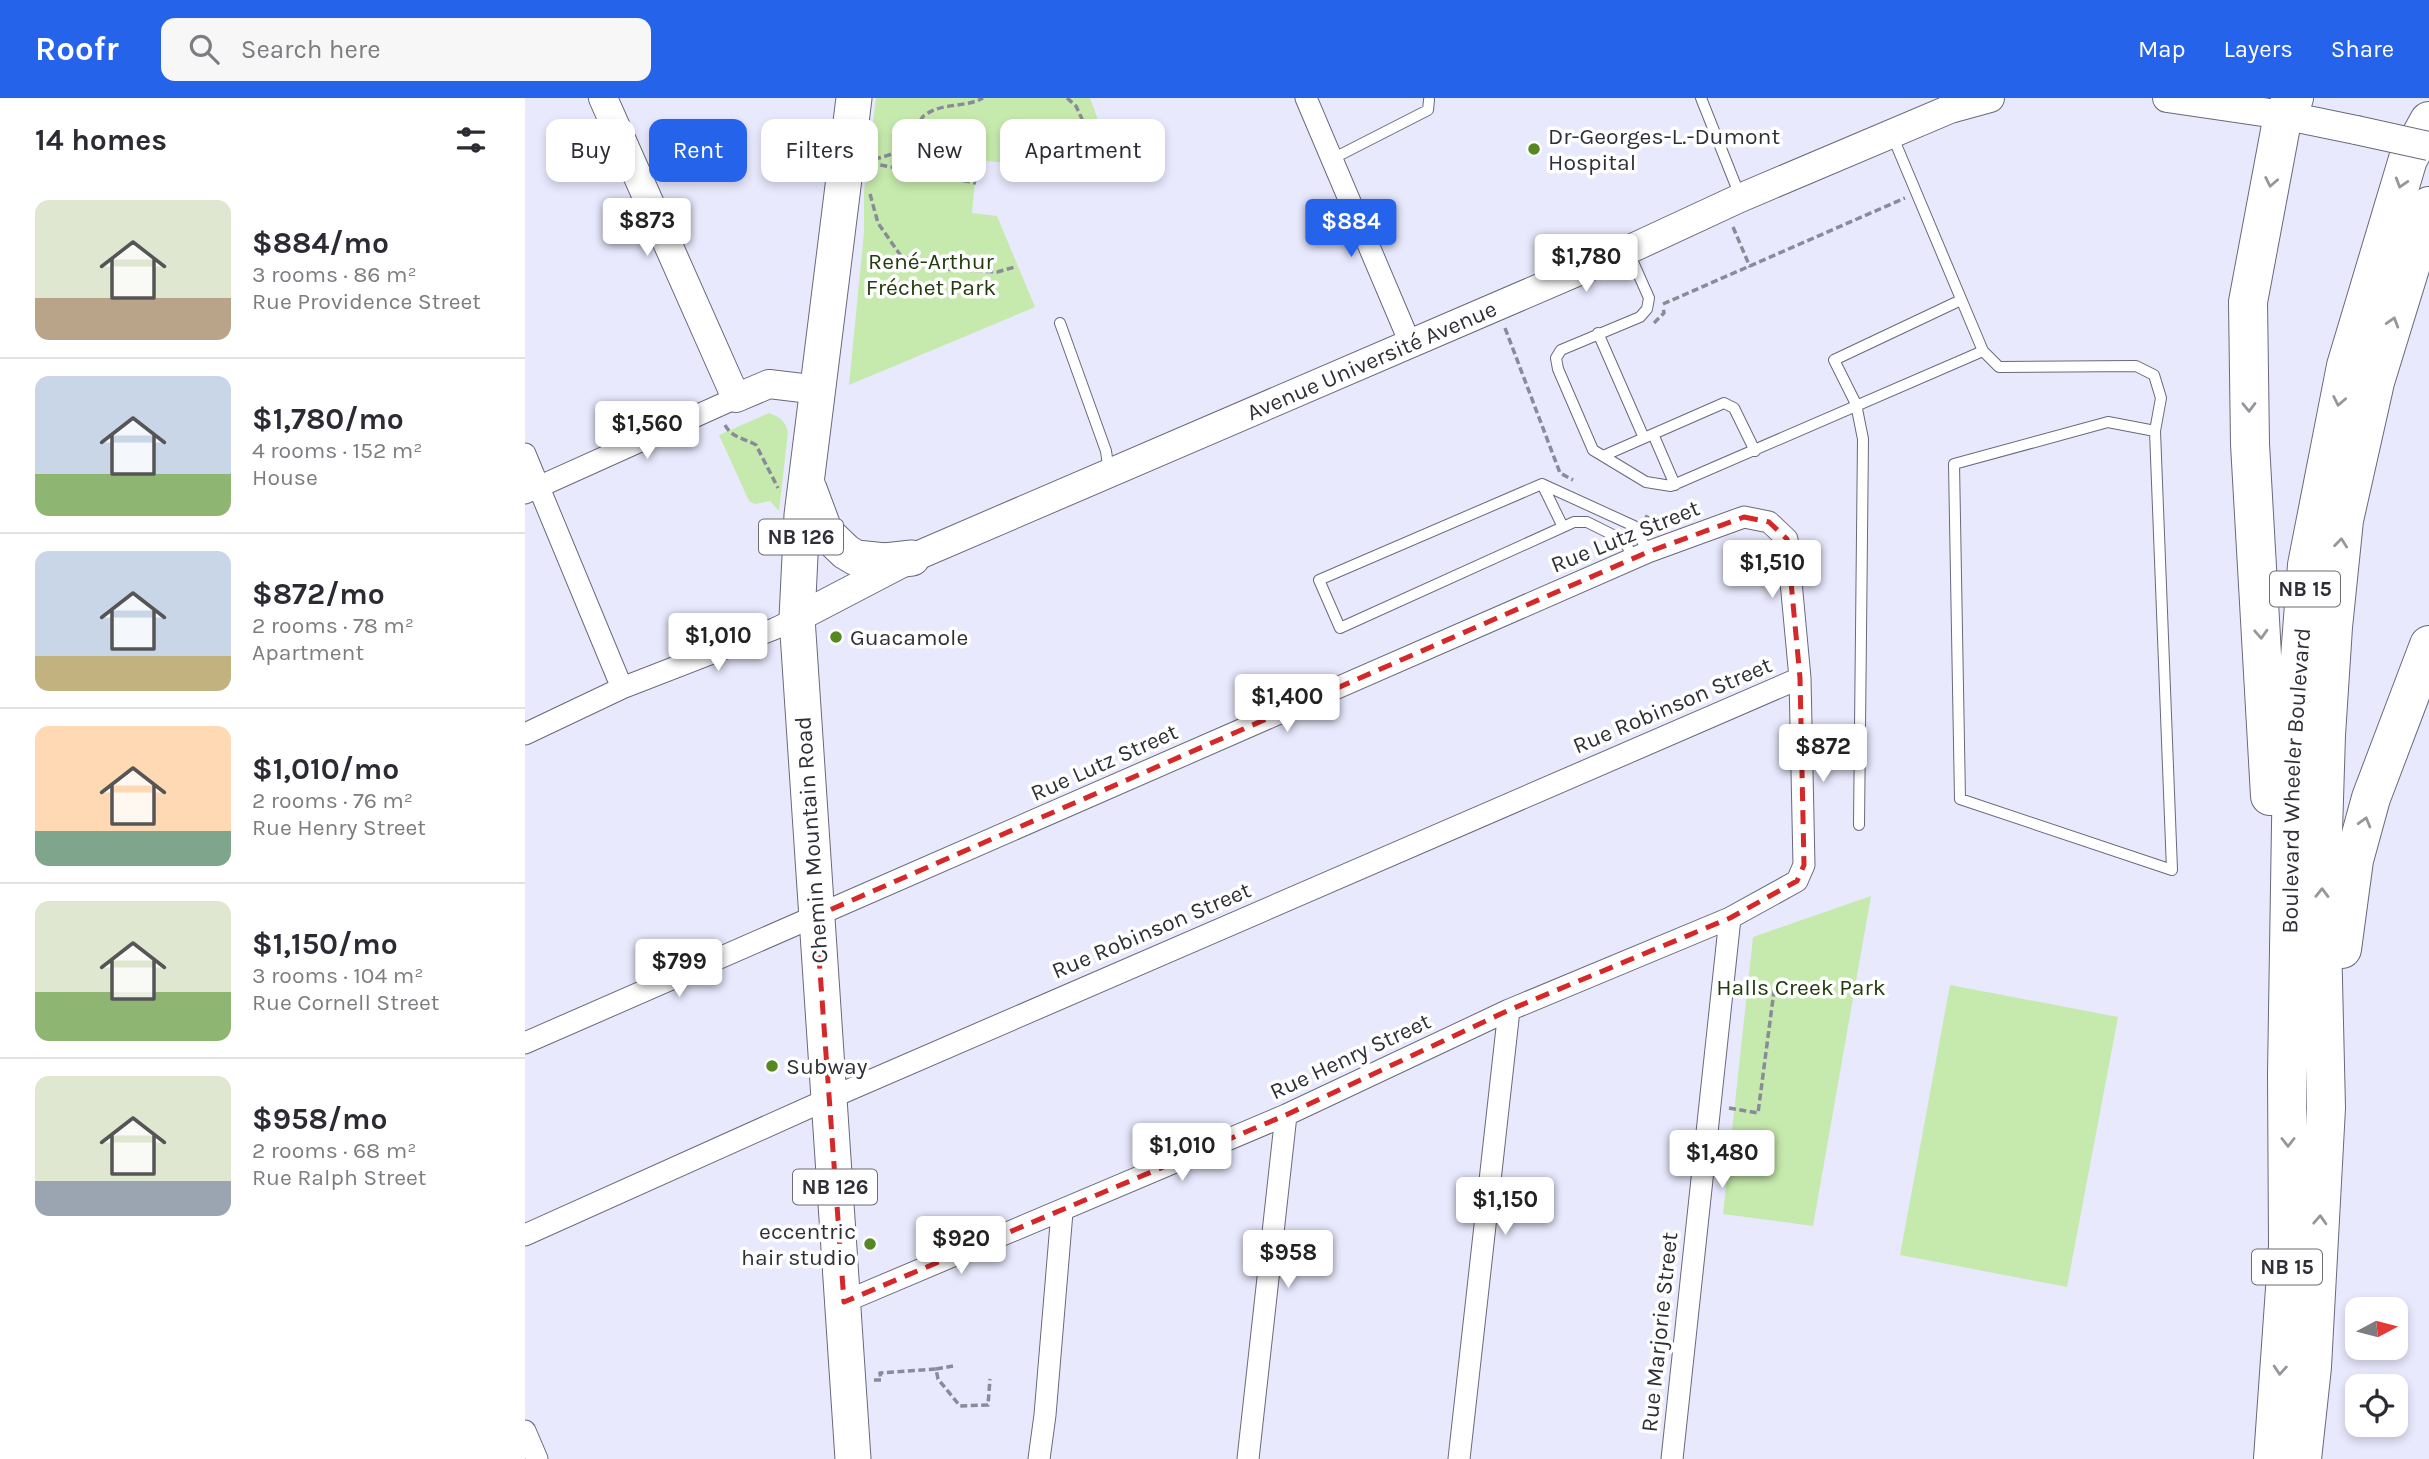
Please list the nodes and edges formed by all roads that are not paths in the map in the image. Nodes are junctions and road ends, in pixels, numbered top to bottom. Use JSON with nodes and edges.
{"nodes":[{"id":1,"x":603,"y":98,"type":"edge"},
{"id":2,"x":854,"y":98,"type":"edge"},
{"id":3,"x":1306,"y":98,"type":"edge"},
{"id":4,"x":1701,"y":98,"type":"edge"},
{"id":5,"x":1990,"y":98,"type":"edge"},
{"id":6,"x":2167,"y":98,"type":"edge"},
{"id":7,"x":1429,"y":100,"type":"dead end"},
{"id":8,"x":2289,"y":106,"type":"edge"},
{"id":9,"x":2429,"y":121,"type":"edge"},
{"id":10,"x":1892,"y":134,"type":"junction"},
{"id":11,"x":2429,"y":146,"type":"edge"},
{"id":12,"x":1332,"y":159,"type":"junction"},
{"id":13,"x":1732,"y":202,"type":"junction"},
{"id":14,"x":2429,"y":206,"type":"edge"},
{"id":15,"x":1628,"y":250,"type":"junction"},
{"id":16,"x":1961,"y":300,"type":"junction"},
{"id":17,"x":1060,"y":323,"type":"dead end"},
{"id":18,"x":1598,"y":333,"type":"junction"},
{"id":19,"x":1410,"y":343,"type":"junction"},
{"id":20,"x":1983,"y":351,"type":"junction"},
{"id":21,"x":818,"y":390,"type":"junction"},
{"id":22,"x":1856,"y":404,"type":"junction"},
{"id":23,"x":730,"y":410,"type":"junction"},
{"id":24,"x":2155,"y":431,"type":"junction"},
{"id":25,"x":1648,"y":436,"type":"junction"},
{"id":26,"x":1755,"y":451,"type":"junction"},
{"id":27,"x":525,"y":454,"type":"edge"},
{"id":28,"x":1603,"y":456,"type":"junction"},
{"id":29,"x":1109,"y":473,"type":"junction"},
{"id":30,"x":1542,"y":484,"type":"junction"},
{"id":31,"x":1675,"y":485,"type":"junction"},
{"id":32,"x":794,"y":487,"type":"junction"},
{"id":33,"x":532,"y":489,"type":"edge"},
{"id":34,"x":1563,"y":527,"type":"junction"},
{"id":35,"x":1649,"y":552,"type":"junction"},
{"id":36,"x":912,"y":558,"type":"junction"},
{"id":37,"x":797,"y":618,"type":"junction"},
{"id":38,"x":2429,"y":645,"type":"edge"},
{"id":39,"x":1800,"y":678,"type":"junction"},
{"id":40,"x":622,"y":688,"type":"junction"},
{"id":41,"x":525,"y":733,"type":"edge"},
{"id":42,"x":1859,"y":825,"type":"dead end"},
{"id":43,"x":816,"y":916,"type":"junction"},
{"id":44,"x":1730,"y":918,"type":"junction"},
{"id":45,"x":1509,"y":1010,"type":"junction"},
{"id":46,"x":525,"y":1043,"type":"edge"},
{"id":47,"x":2287,"y":1074,"type":"junction"},
{"id":48,"x":828,"y":1099,"type":"junction"},
{"id":49,"x":2326,"y":1108,"type":"junction"},
{"id":50,"x":1286,"y":1115,"type":"junction"},
{"id":51,"x":1062,"y":1212,"type":"junction"},
{"id":52,"x":525,"y":1235,"type":"edge"},
{"id":53,"x":844,"y":1302,"type":"junction"},
{"id":54,"x":525,"y":1431,"type":"edge"},
{"id":55,"x":537,"y":1459,"type":"edge"},
{"id":56,"x":852,"y":1459,"type":"edge"},
{"id":57,"x":1039,"y":1459,"type":"edge"},
{"id":58,"x":1248,"y":1459,"type":"edge"},
{"id":59,"x":1459,"y":1459,"type":"edge"},
{"id":60,"x":1672,"y":1459,"type":"edge"},
{"id":61,"x":2273,"y":1459,"type":"edge"},
{"id":62,"x":2302,"y":1459,"type":"edge"}],
"edges":[{"from":1,"to":23,"type":"street"},
{"from":2,"to":21,"type":"main road","name":"Chemin Mountain Road","number":"NB 126"},
{"from":3,"to":12,"type":"street"},
{"from":4,"to":13,"type":"lane"},
{"from":5,"to":10,"type":"street","name":"Avenue Université Avenue"},
{"from":6,"to":8,"type":"street"},
{"from":7,"to":12,"type":"lane"},
{"from":8,"to":11,"type":"street","bridge":true},
{"from":8,"to":47,"type":"highway","one_way":true},
{"from":9,"to":47,"type":"highway","name":"Boulevard Wheeler Boulevard","number":"NB 15","one_way":true},
{"from":10,"to":13,"type":"street","name":"Avenue Université Avenue"},
{"from":10,"to":16,"type":"lane"},
{"from":12,"to":19,"type":"street"},
{"from":13,"to":15,"type":"street","name":"Avenue Université Avenue"},
{"from":49,"to":14,"type":"highway","name":"Boulevard Wheeler Boulevard","number":"NB 15","one_way":true},
{"from":15,"to":18,"type":"lane"},
{"from":15,"to":19,"type":"street","name":"Avenue Université Avenue"},
{"from":16,"to":20,"type":"lane"},
{"from":16,"to":22,"type":"lane"},
{"from":17,"to":29,"type":"lane"},
{"from":18,"to":25,"type":"lane"},
{"from":18,"to":28,"type":"lane"},
{"from":19,"to":29,"type":"street","name":"Avenue Université Avenue"},
{"from":20,"to":22,"type":"lane"},
{"from":20,"to":24,"type":"lane"},
{"from":21,"to":23,"type":"street"},
{"from":21,"to":32,"type":"main road","name":"Chemin Mountain Road","number":"NB 126"},
{"from":22,"to":26,"type":"lane"},
{"from":22,"to":42,"type":"lane"},
{"from":23,"to":33,"type":"street"},
{"from":24,"to":24,"type":"lane"},
{"from":25,"to":26,"type":"lane"},
{"from":25,"to":28,"type":"lane"},
{"from":25,"to":31,"type":"lane"},
{"from":26,"to":31,"type":"lane"},
{"from":27,"to":33,"type":"street"},
{"from":28,"to":31,"type":"lane"},
{"from":29,"to":36,"type":"street","name":"Avenue Université Avenue"},
{"from":30,"to":34,"type":"lane"},
{"from":30,"to":34,"type":"lane"},
{"from":30,"to":35,"type":"lane"},
{"from":32,"to":36,"type":"main road"},
{"from":32,"to":37,"type":"main road","name":"Chemin Mountain Road","number":"NB 126"},
{"from":33,"to":40,"type":"street"},
{"from":34,"to":35,"type":"lane"},
{"from":35,"to":39,"type":"street","name":"Rue Lutz Street"},
{"from":35,"to":43,"type":"street","name":"Rue Lutz Street"},
{"from":36,"to":37,"type":"street","name":"Avenue Université Avenue"},
{"from":37,"to":40,"type":"street"},
{"from":37,"to":43,"type":"main road","name":"Chemin Mountain Road","number":"NB 126"},
{"from":49,"to":38,"type":"highway","one_way":true},
{"from":39,"to":44,"type":"street","name":"Rue Henry Street"},
{"from":39,"to":48,"type":"street","name":"Rue Robinson Street"},
{"from":40,"to":41,"type":"street"},
{"from":43,"to":46,"type":"street","name":"Rue Lutz Street"},
{"from":43,"to":48,"type":"main road","name":"Chemin Mountain Road","number":"NB 126"},
{"from":44,"to":45,"type":"street","name":"Rue Henry Street"},
{"from":44,"to":60,"type":"street","name":"Rue Marjorie Street"},
{"from":45,"to":50,"type":"street","name":"Rue Henry Street"},
{"from":45,"to":59,"type":"street"},
{"from":47,"to":61,"type":"highway","name":"Boulevard Wheeler Boulevard","number":"NB 15","one_way":true},
{"from":48,"to":52,"type":"street","name":"Rue Robinson Street"},
{"from":48,"to":53,"type":"main road","name":"Chemin Mountain Road","number":"NB 126"},
{"from":62,"to":49,"type":"highway","name":"Boulevard Wheeler Boulevard","number":"NB 15","one_way":true},
{"from":50,"to":51,"type":"street","name":"Rue Henry Street"},
{"from":50,"to":58,"type":"street"},
{"from":51,"to":53,"type":"street","name":"Rue Henry Street"},
{"from":51,"to":57,"type":"street"},
{"from":53,"to":56,"type":"main road","name":"Chemin Mountain Road","number":"NB 126"},
{"from":54,"to":55,"type":"street"}]}
